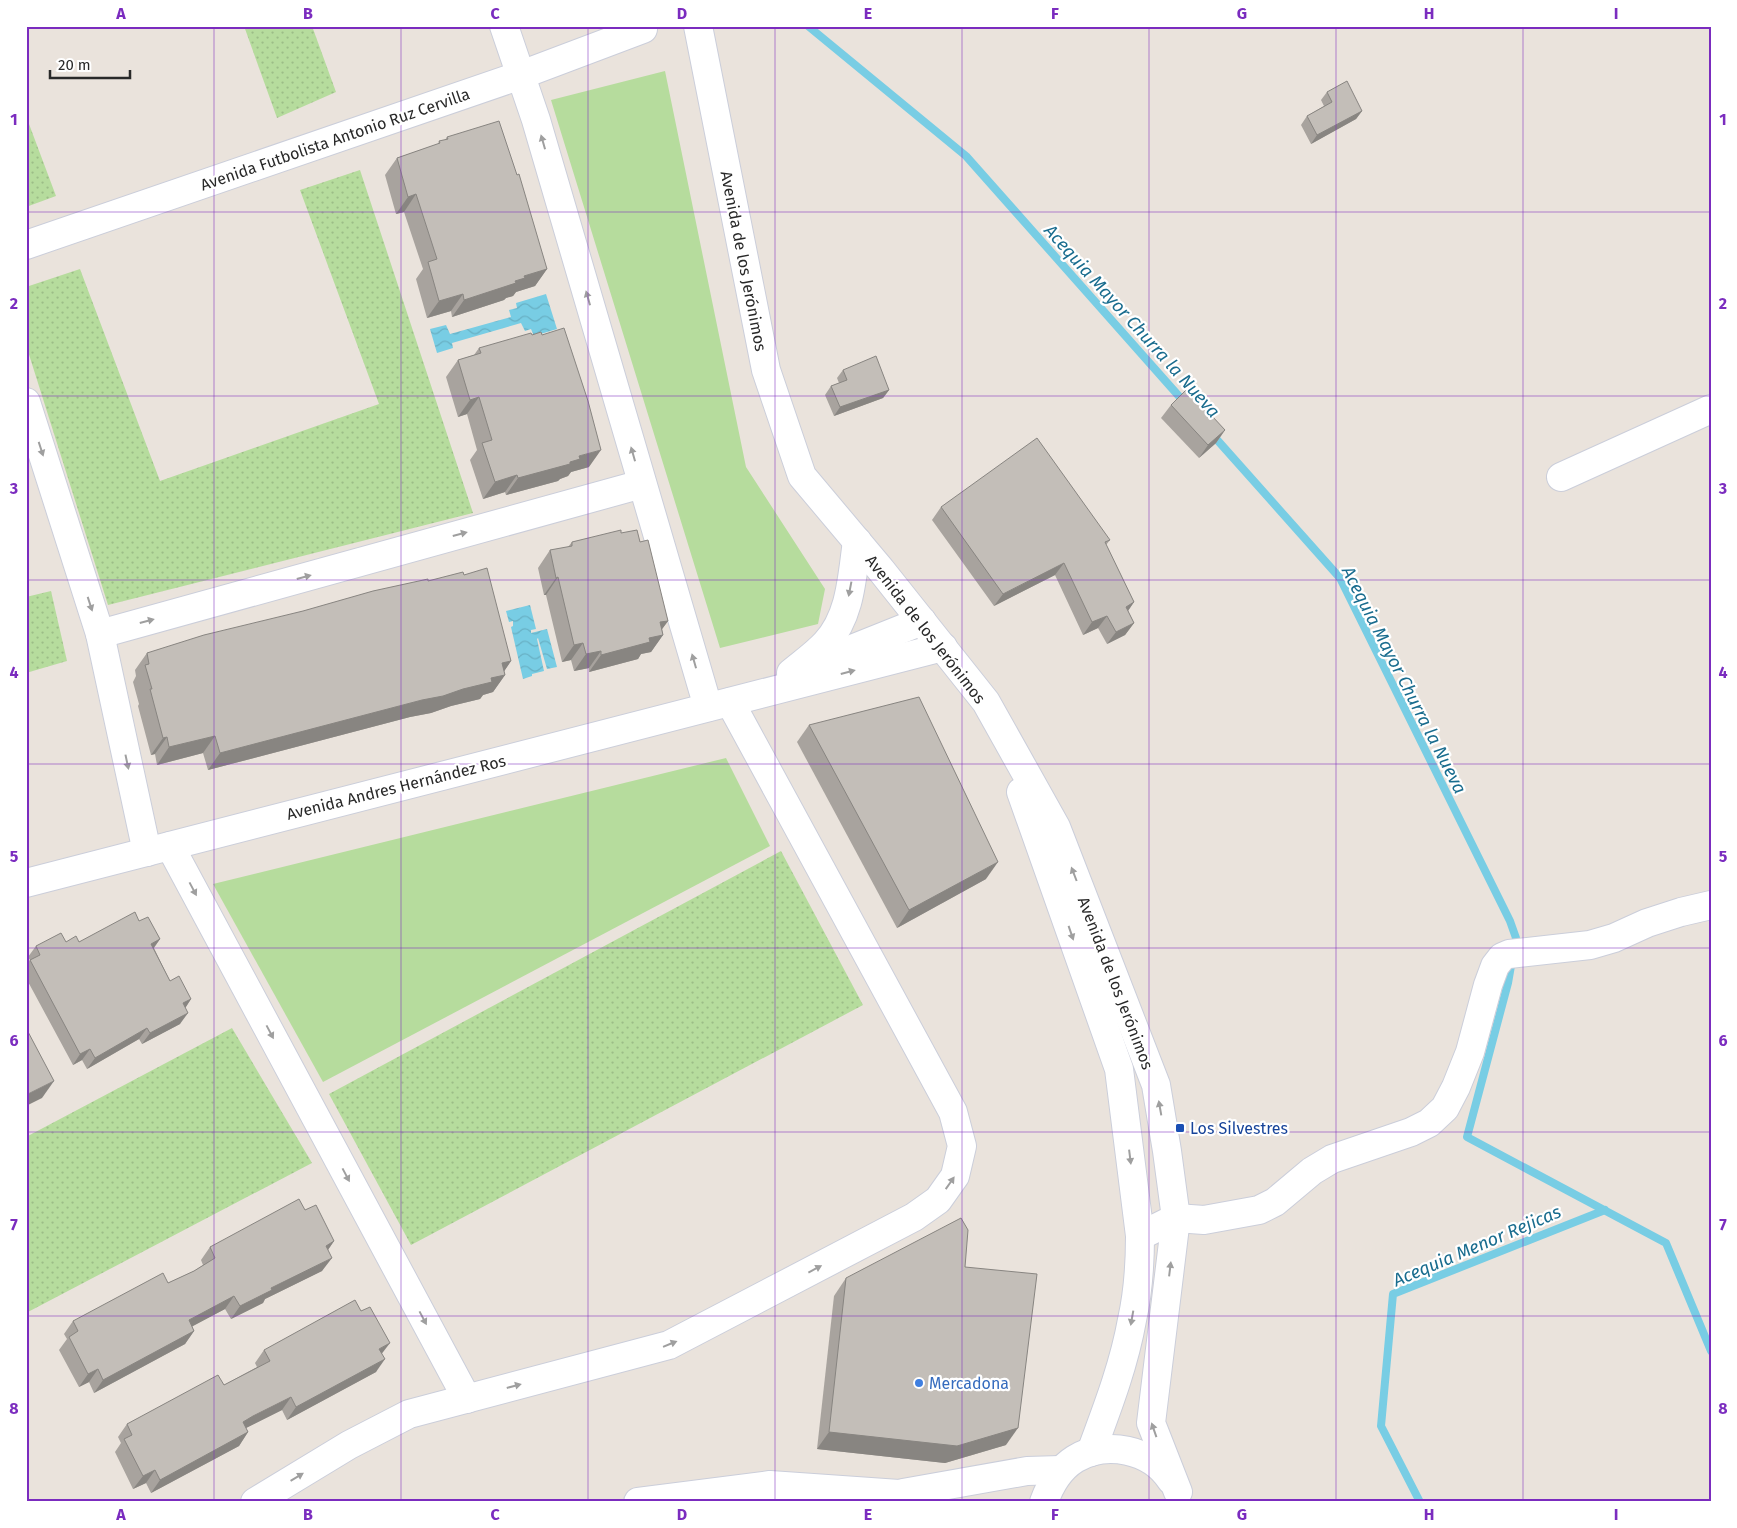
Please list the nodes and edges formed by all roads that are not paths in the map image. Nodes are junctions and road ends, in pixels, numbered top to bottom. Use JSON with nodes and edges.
{"nodes":[{"id":1,"x":504,"y":26,"type":"edge"},
{"id":2,"x":698,"y":26,"type":"edge"},
{"id":3,"x":643,"y":30,"type":"dead end"},
{"id":4,"x":521,"y":75,"type":"junction"},
{"id":5,"x":26,"y":245,"type":"edge"},
{"id":6,"x":26,"y":402,"type":"edge"},
{"id":7,"x":1711,"y":408,"type":"edge"},
{"id":8,"x":1561,"y":477,"type":"dead end"},
{"id":9,"x":642,"y":484,"type":"junction"},
{"id":10,"x":857,"y":541,"type":"junction"},
{"id":11,"x":922,"y":621,"type":"junction"},
{"id":12,"x":100,"y":634,"type":"junction"},
{"id":13,"x":942,"y":647,"type":"junction"},
{"id":14,"x":791,"y":673,"type":"junction"},
{"id":15,"x":767,"y":694,"type":"junction"},
{"id":16,"x":719,"y":705,"type":"junction"},
{"id":17,"x":996,"y":722,"type":"junction"},
{"id":18,"x":158,"y":849,"type":"junction"},
{"id":19,"x":26,"y":882,"type":"edge"},
{"id":20,"x":1711,"y":905,"type":"edge"},
{"id":21,"x":1176,"y":1218,"type":"junction"},
{"id":22,"x":1140,"y":1236,"type":"junction"},
{"id":23,"x":466,"y":1399,"type":"junction"},
{"id":24,"x":1091,"y":1452,"type":"junction"},
{"id":25,"x":1061,"y":1470,"type":"junction"},
{"id":26,"x":899,"y":1494,"type":"junction"},
{"id":27,"x":1179,"y":1497,"type":"edge"},
{"id":28,"x":255,"y":1502,"type":"edge"},
{"id":29,"x":638,"y":1502,"type":"edge"},
{"id":30,"x":927,"y":1502,"type":"edge"},
{"id":31,"x":1044,"y":1502,"type":"edge"}],
"edges":[{"from":1,"to":4,"type":"street"},
{"from":2,"to":10,"type":"street","name":"Avenida de los Jerónimos"},
{"from":3,"to":4,"type":"street","name":"Avenida Futbolista Antonio Ruz Cervilla"},
{"from":4,"to":5,"type":"street","name":"Avenida Futbolista Antonio Ruz Cervilla"},
{"from":9,"to":4,"type":"street","one_way":true},
{"from":6,"to":12,"type":"street","one_way":true},
{"from":7,"to":8,"type":"street"},
{"from":12,"to":9,"type":"street","one_way":true},
{"from":16,"to":9,"type":"street","one_way":true},
{"from":10,"to":11,"type":"street","name":"Avenida de los Jerónimos"},
{"from":10,"to":14,"type":"street","one_way":true},
{"from":11,"to":13,"type":"street","name":"Avenida de los Jerónimos"},
{"from":11,"to":14,"type":"street","name":"Avenida Andres Hernández Ros"},
{"from":12,"to":18,"type":"street","one_way":true},
{"from":15,"to":13,"type":"street","name":"Avenida Andres Hernández Ros","one_way":true},
{"from":13,"to":17,"type":"street","name":"Avenida de los Jerónimos"},
{"from":14,"to":15,"type":"street","name":"Avenida Andres Hernández Ros"},
{"from":15,"to":16,"type":"street","name":"Avenida Andres Hernández Ros"},
{"from":16,"to":18,"type":"street","name":"Avenida Andres Hernández Ros"},
{"from":23,"to":16,"type":"street","one_way":true},
{"from":21,"to":17,"type":"street","name":"Avenida de los Jerónimos","one_way":true},
{"from":17,"to":22,"type":"street","one_way":true},
{"from":18,"to":19,"type":"street","name":"Avenida Andres Hernández Ros"},
{"from":18,"to":23,"type":"street","one_way":true},
{"from":20,"to":21,"type":"street"},
{"from":21,"to":22,"type":"street"},
{"from":27,"to":21,"type":"street","name":"Avenida de los Jerónimos","one_way":true},
{"from":22,"to":24,"type":"street","one_way":true},
{"from":28,"to":23,"type":"street","one_way":true},
{"from":24,"to":25,"type":"street"},
{"from":24,"to":27,"type":"street"},
{"from":25,"to":26,"type":"street"},
{"from":25,"to":31,"type":"street"},
{"from":26,"to":29,"type":"street"},
{"from":26,"to":30,"type":"street"}]}
